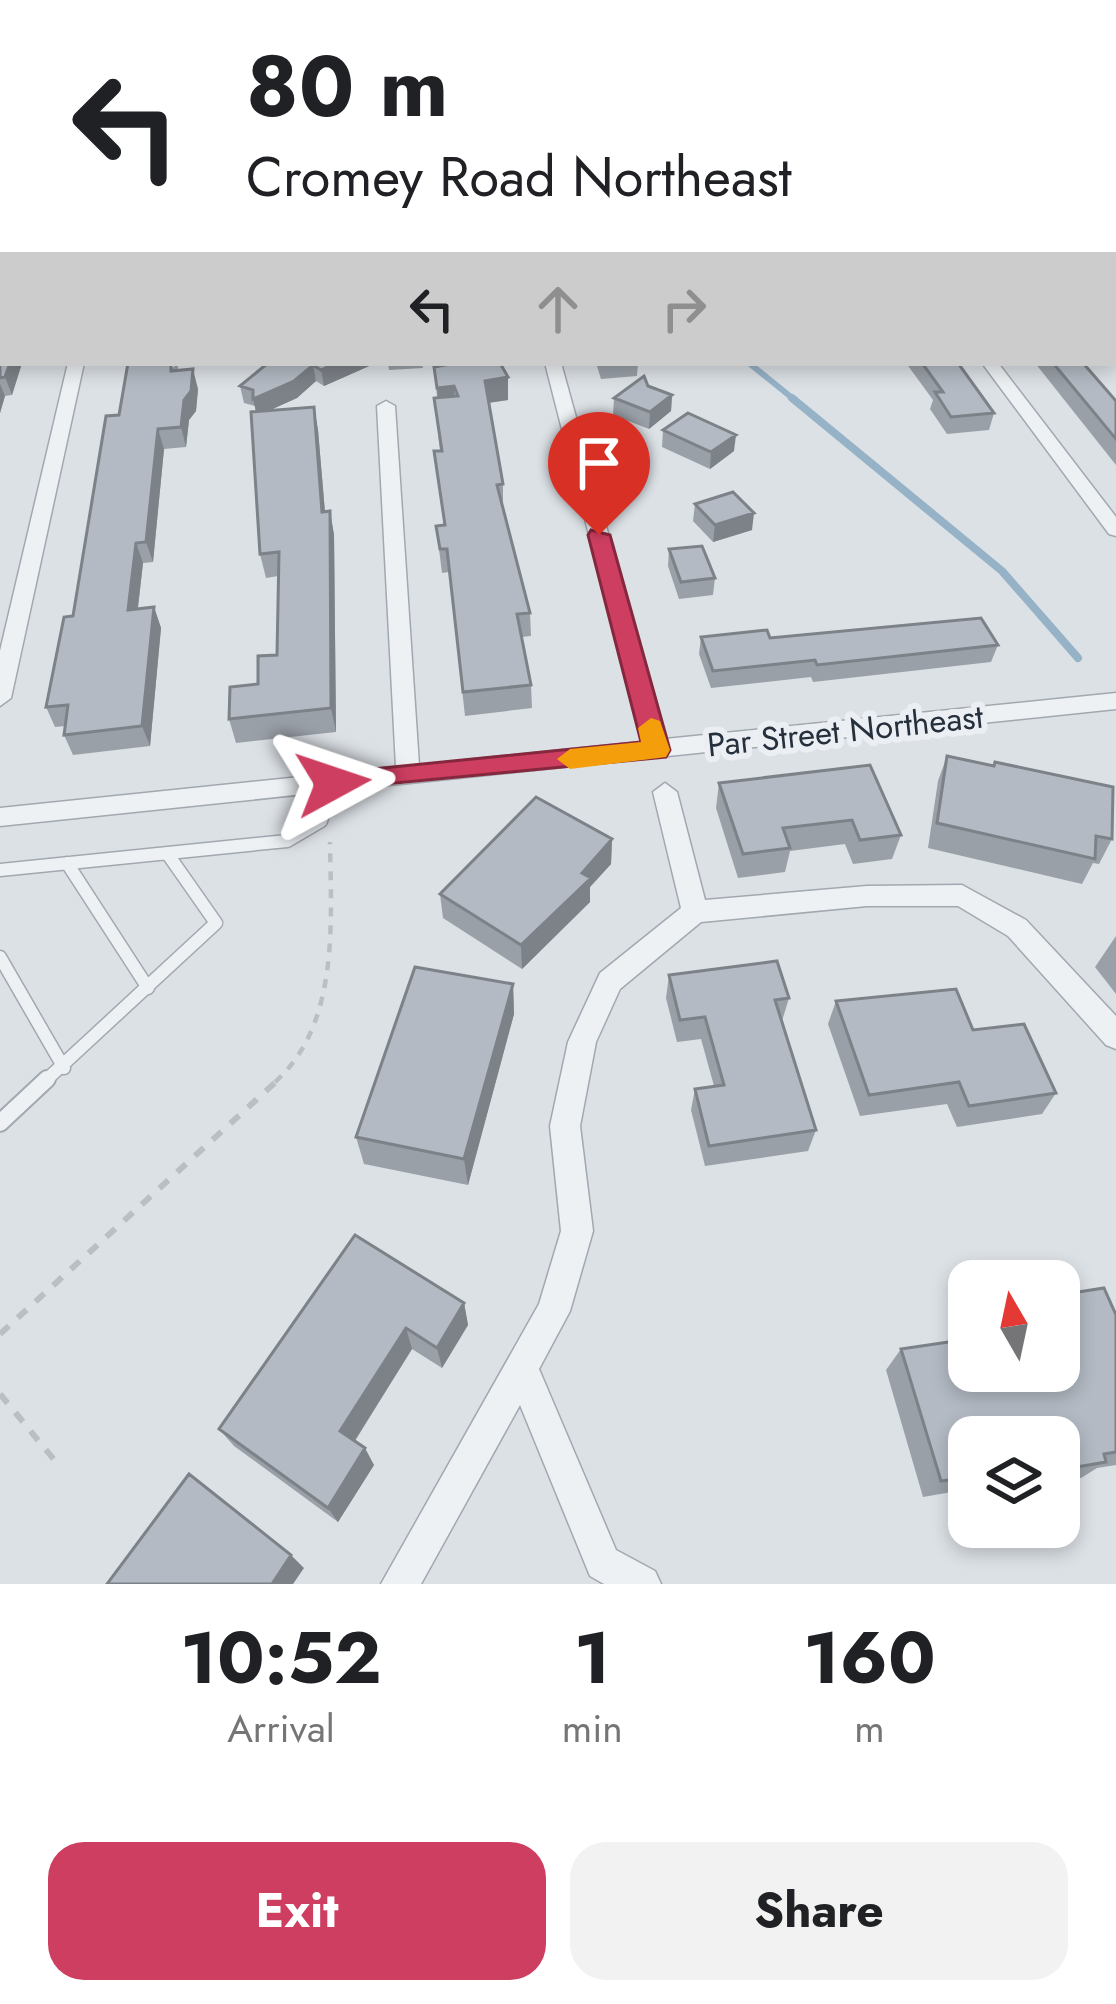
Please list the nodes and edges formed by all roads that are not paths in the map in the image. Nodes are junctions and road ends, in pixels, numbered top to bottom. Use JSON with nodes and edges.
{"nodes":[{"id":1,"x":75,"y":366,"type":"edge"},
{"id":2,"x":554,"y":366,"type":"edge"},
{"id":3,"x":992,"y":366,"type":"edge"},
{"id":4,"x":386,"y":406,"type":"dead end"},
{"id":5,"x":1116,"y":530,"type":"edge"},
{"id":6,"x":0,"y":698,"type":"edge"},
{"id":7,"x":1116,"y":701,"type":"edge"},
{"id":8,"x":656,"y":750,"type":"junction"},
{"id":9,"x":409,"y":776,"type":"junction"},
{"id":10,"x":333,"y":783,"type":"junction"},
{"id":11,"x":665,"y":792,"type":"dead end"},
{"id":12,"x":1,"y":817,"type":"edge"},
{"id":13,"x":0,"y":827,"type":"edge"},
{"id":14,"x":167,"y":853,"type":"junction"},
{"id":15,"x":67,"y":863,"type":"junction"},
{"id":16,"x":0,"y":870,"type":"edge"},
{"id":17,"x":695,"y":912,"type":"junction"},
{"id":18,"x":0,"y":957,"type":"edge"},
{"id":19,"x":148,"y":988,"type":"junction"},
{"id":20,"x":1116,"y":1036,"type":"edge"},
{"id":21,"x":64,"y":1068,"type":"junction"},
{"id":22,"x":0,"y":1123,"type":"edge"},
{"id":23,"x":522,"y":1369,"type":"junction"},
{"id":24,"x":400,"y":1584,"type":"edge"},
{"id":25,"x":642,"y":1584,"type":"edge"}],
"edges":[{"from":1,"to":6,"type":"street"},
{"from":2,"to":8,"type":"street"},
{"from":3,"to":5,"type":"street"},
{"from":4,"to":9,"type":"street"},
{"from":7,"to":8,"type":"street","name":"Par Street Northeast"},
{"from":8,"to":9,"type":"street","name":"Par Street Northeast"},
{"from":9,"to":10,"type":"street","name":"Par Street Northeast"},
{"from":10,"to":12,"type":"street","name":"Par Street Northeast"},
{"from":10,"to":14,"type":"lane"},
{"from":11,"to":17,"type":"street"},
{"from":12,"to":13,"type":"lane"},
{"from":14,"to":15,"type":"lane"},
{"from":14,"to":19,"type":"lane"},
{"from":15,"to":16,"type":"lane"},
{"from":15,"to":19,"type":"lane"},
{"from":17,"to":20,"type":"street"},
{"from":17,"to":23,"type":"street"},
{"from":18,"to":21,"type":"lane"},
{"from":19,"to":21,"type":"lane"},
{"from":21,"to":22,"type":"lane"},
{"from":23,"to":24,"type":"street"},
{"from":23,"to":25,"type":"street"}]}
